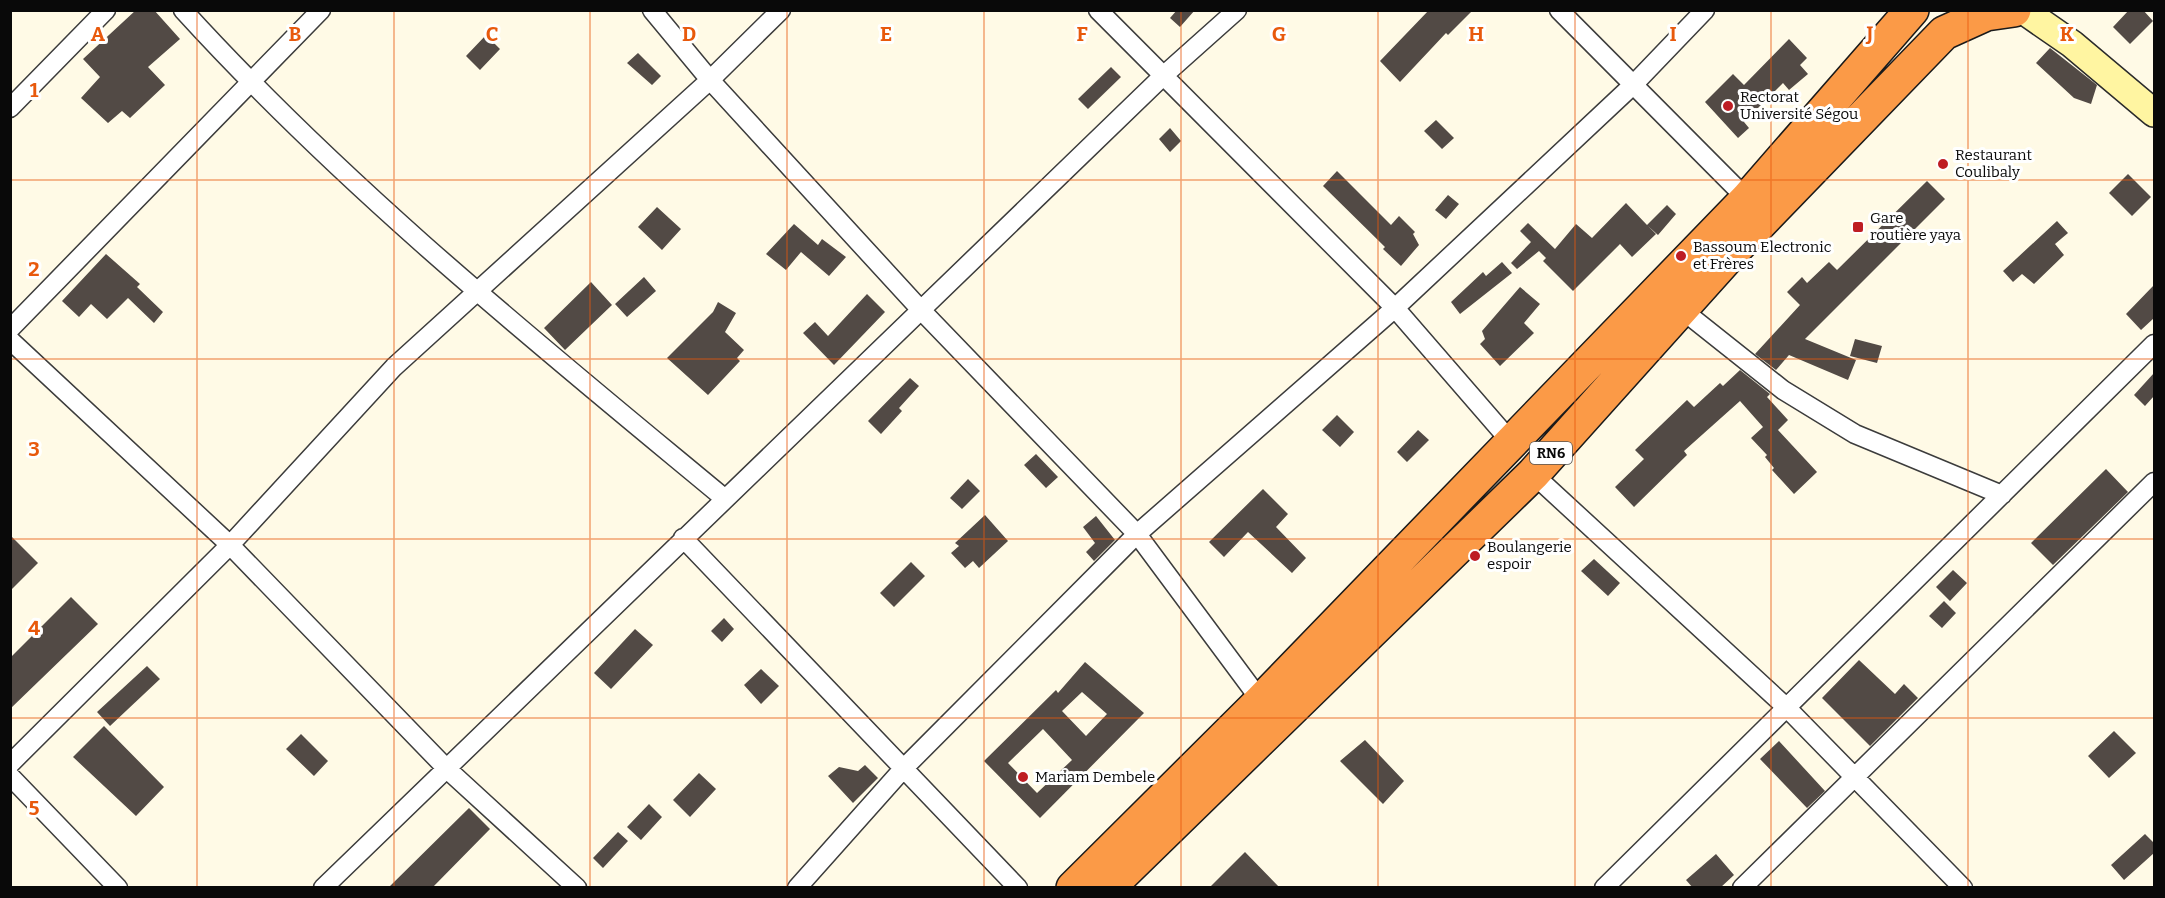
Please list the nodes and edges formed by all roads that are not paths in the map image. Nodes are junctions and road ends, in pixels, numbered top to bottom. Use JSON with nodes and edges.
{"nodes":[{"id":1,"x":106,"y":10,"type":"edge"},
{"id":2,"x":183,"y":10,"type":"edge"},
{"id":3,"x":321,"y":10,"type":"edge"},
{"id":4,"x":652,"y":10,"type":"edge"},
{"id":5,"x":781,"y":10,"type":"edge"},
{"id":6,"x":1098,"y":10,"type":"edge"},
{"id":7,"x":1237,"y":10,"type":"edge"},
{"id":8,"x":1559,"y":10,"type":"edge"},
{"id":9,"x":1705,"y":10,"type":"edge"},
{"id":10,"x":1912,"y":10,"type":"edge"},
{"id":11,"x":2023,"y":10,"type":"edge"},
{"id":12,"x":2057,"y":10,"type":"edge"},
{"id":13,"x":1994,"y":12,"type":"edge"},
{"id":14,"x":2072,"y":44,"type":"junction"},
{"id":15,"x":1163,"y":76,"type":"junction"},
{"id":16,"x":710,"y":80,"type":"junction"},
{"id":17,"x":249,"y":84,"type":"junction"},
{"id":18,"x":1634,"y":84,"type":"junction"},
{"id":19,"x":10,"y":108,"type":"edge"},
{"id":20,"x":2154,"y":113,"type":"edge"},
{"id":21,"x":1747,"y":199,"type":"junction"},
{"id":22,"x":475,"y":293,"type":"junction"},
{"id":23,"x":1395,"y":308,"type":"junction"},
{"id":24,"x":920,"y":309,"type":"junction"},
{"id":25,"x":1681,"y":309,"type":"junction"},
{"id":26,"x":10,"y":329,"type":"edge"},
{"id":27,"x":10,"y":340,"type":"edge"},
{"id":28,"x":2154,"y":344,"type":"edge"},
{"id":29,"x":1512,"y":443,"type":"junction"},
{"id":30,"x":1533,"y":474,"type":"junction"},
{"id":31,"x":2154,"y":482,"type":"edge"},
{"id":32,"x":2002,"y":495,"type":"junction"},
{"id":33,"x":724,"y":498,"type":"junction"},
{"id":34,"x":1137,"y":534,"type":"junction"},
{"id":35,"x":683,"y":538,"type":"junction"},
{"id":36,"x":230,"y":545,"type":"junction"},
{"id":37,"x":1262,"y":701,"type":"junction"},
{"id":38,"x":1787,"y":708,"type":"junction"},
{"id":39,"x":10,"y":764,"type":"edge"},
{"id":40,"x":447,"y":769,"type":"junction"},
{"id":41,"x":903,"y":769,"type":"junction"},
{"id":42,"x":10,"y":776,"type":"edge"},
{"id":43,"x":1855,"y":778,"type":"junction"},
{"id":44,"x":118,"y":888,"type":"edge"},
{"id":45,"x":323,"y":888,"type":"edge"},
{"id":46,"x":577,"y":888,"type":"edge"},
{"id":47,"x":797,"y":888,"type":"edge"},
{"id":48,"x":1018,"y":888,"type":"edge"},
{"id":49,"x":1073,"y":888,"type":"edge"},
{"id":50,"x":1108,"y":888,"type":"edge"},
{"id":51,"x":1604,"y":888,"type":"edge"},
{"id":52,"x":1742,"y":888,"type":"edge"},
{"id":53,"x":1963,"y":888,"type":"edge"}],
"edges":[{"from":1,"to":19,"type":"street"},
{"from":2,"to":17,"type":"street"},
{"from":3,"to":17,"type":"street"},
{"from":4,"to":16,"type":"street"},
{"from":5,"to":16,"type":"street"},
{"from":6,"to":15,"type":"street"},
{"from":7,"to":15,"type":"street"},
{"from":8,"to":18,"type":"street"},
{"from":9,"to":18,"type":"street"},
{"from":10,"to":21,"type":"highway","number":"RN6"},
{"from":11,"to":14,"type":"street"},
{"from":12,"to":14,"type":"street"},
{"from":13,"to":25,"type":"highway","number":"RN6"},
{"from":14,"to":20,"type":"street"},
{"from":15,"to":23,"type":"street"},
{"from":15,"to":24,"type":"street"},
{"from":16,"to":22,"type":"street"},
{"from":16,"to":24,"type":"street"},
{"from":17,"to":22,"type":"street"},
{"from":17,"to":26,"type":"street"},
{"from":18,"to":21,"type":"street"},
{"from":18,"to":23,"type":"street"},
{"from":21,"to":29,"type":"highway","number":"RN6"},
{"from":22,"to":33,"type":"street"},
{"from":22,"to":36,"type":"street"},
{"from":23,"to":29,"type":"street"},
{"from":23,"to":34,"type":"street"},
{"from":24,"to":33,"type":"street"},
{"from":24,"to":34,"type":"street"},
{"from":25,"to":30,"type":"highway","number":"RN6"},
{"from":25,"to":32,"type":"street"},
{"from":27,"to":36,"type":"street"},
{"from":28,"to":32,"type":"street"},
{"from":29,"to":37,"type":"highway","number":"RN6"},
{"from":30,"to":38,"type":"street"},
{"from":30,"to":50,"type":"highway","number":"RN6"},
{"from":31,"to":43,"type":"street"},
{"from":32,"to":38,"type":"street"},
{"from":33,"to":35,"type":"street"},
{"from":34,"to":37,"type":"street"},
{"from":34,"to":41,"type":"street"},
{"from":35,"to":40,"type":"street"},
{"from":35,"to":41,"type":"street"},
{"from":36,"to":39,"type":"street"},
{"from":36,"to":40,"type":"street"},
{"from":37,"to":49,"type":"highway","number":"RN6"},
{"from":38,"to":43,"type":"street"},
{"from":38,"to":51,"type":"street"},
{"from":40,"to":45,"type":"street"},
{"from":40,"to":46,"type":"street"},
{"from":41,"to":47,"type":"street"},
{"from":41,"to":48,"type":"street"},
{"from":42,"to":44,"type":"street"},
{"from":43,"to":52,"type":"street"},
{"from":43,"to":53,"type":"street"}]}
